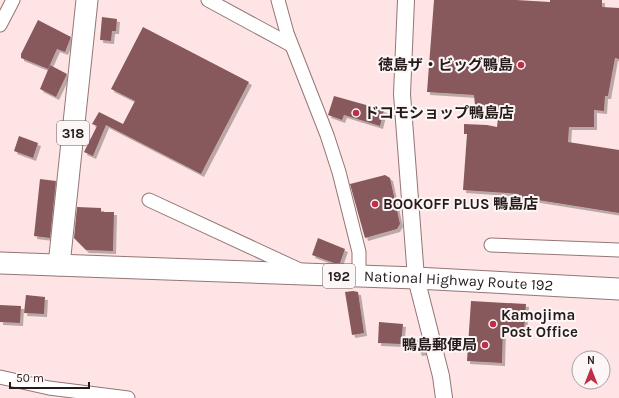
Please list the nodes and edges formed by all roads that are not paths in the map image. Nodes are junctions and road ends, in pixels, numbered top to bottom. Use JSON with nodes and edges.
{"nodes":[{"id":1,"x":13,"y":0,"type":"edge"},
{"id":2,"x":87,"y":0,"type":"edge"},
{"id":3,"x":208,"y":0,"type":"edge"},
{"id":4,"x":278,"y":0,"type":"edge"},
{"id":5,"x":406,"y":0,"type":"edge"},
{"id":6,"x":0,"y":25,"type":"edge"},
{"id":7,"x":291,"y":45,"type":"junction"},
{"id":8,"x":149,"y":200,"type":"dead end"},
{"id":9,"x":491,"y":245,"type":"dead end"},
{"id":10,"x":619,"y":250,"type":"edge"},
{"id":11,"x":0,"y":263,"type":"edge"},
{"id":12,"x":59,"y":265,"type":"junction"},
{"id":13,"x":311,"y":275,"type":"junction"},
{"id":14,"x":359,"y":277,"type":"junction"},
{"id":15,"x":416,"y":278,"type":"junction"},
{"id":16,"x":619,"y":289,"type":"edge"},
{"id":17,"x":0,"y":377,"type":"edge"},
{"id":18,"x":128,"y":398,"type":"edge"},
{"id":19,"x":444,"y":398,"type":"edge"}],
"edges":[{"from":1,"to":6,"type":"street"},
{"from":2,"to":12,"type":"highway","number":"318"},
{"from":3,"to":7,"type":"street"},
{"from":4,"to":7,"type":"street"},
{"from":5,"to":15,"type":"street"},
{"from":7,"to":14,"type":"street"},
{"from":8,"to":13,"type":"street"},
{"from":9,"to":10,"type":"street"},
{"from":11,"to":12,"type":"highway","number":"192"},
{"from":12,"to":13,"type":"highway","name":"National Highway Route 192","number":"192"},
{"from":13,"to":14,"type":"highway","name":"National Highway Route 192","number":"192"},
{"from":14,"to":15,"type":"highway","name":"National Highway Route 192","number":"192"},
{"from":15,"to":16,"type":"highway","name":"National Highway Route 192","number":"192"},
{"from":15,"to":19,"type":"street"},
{"from":17,"to":18,"type":"street"}]}
